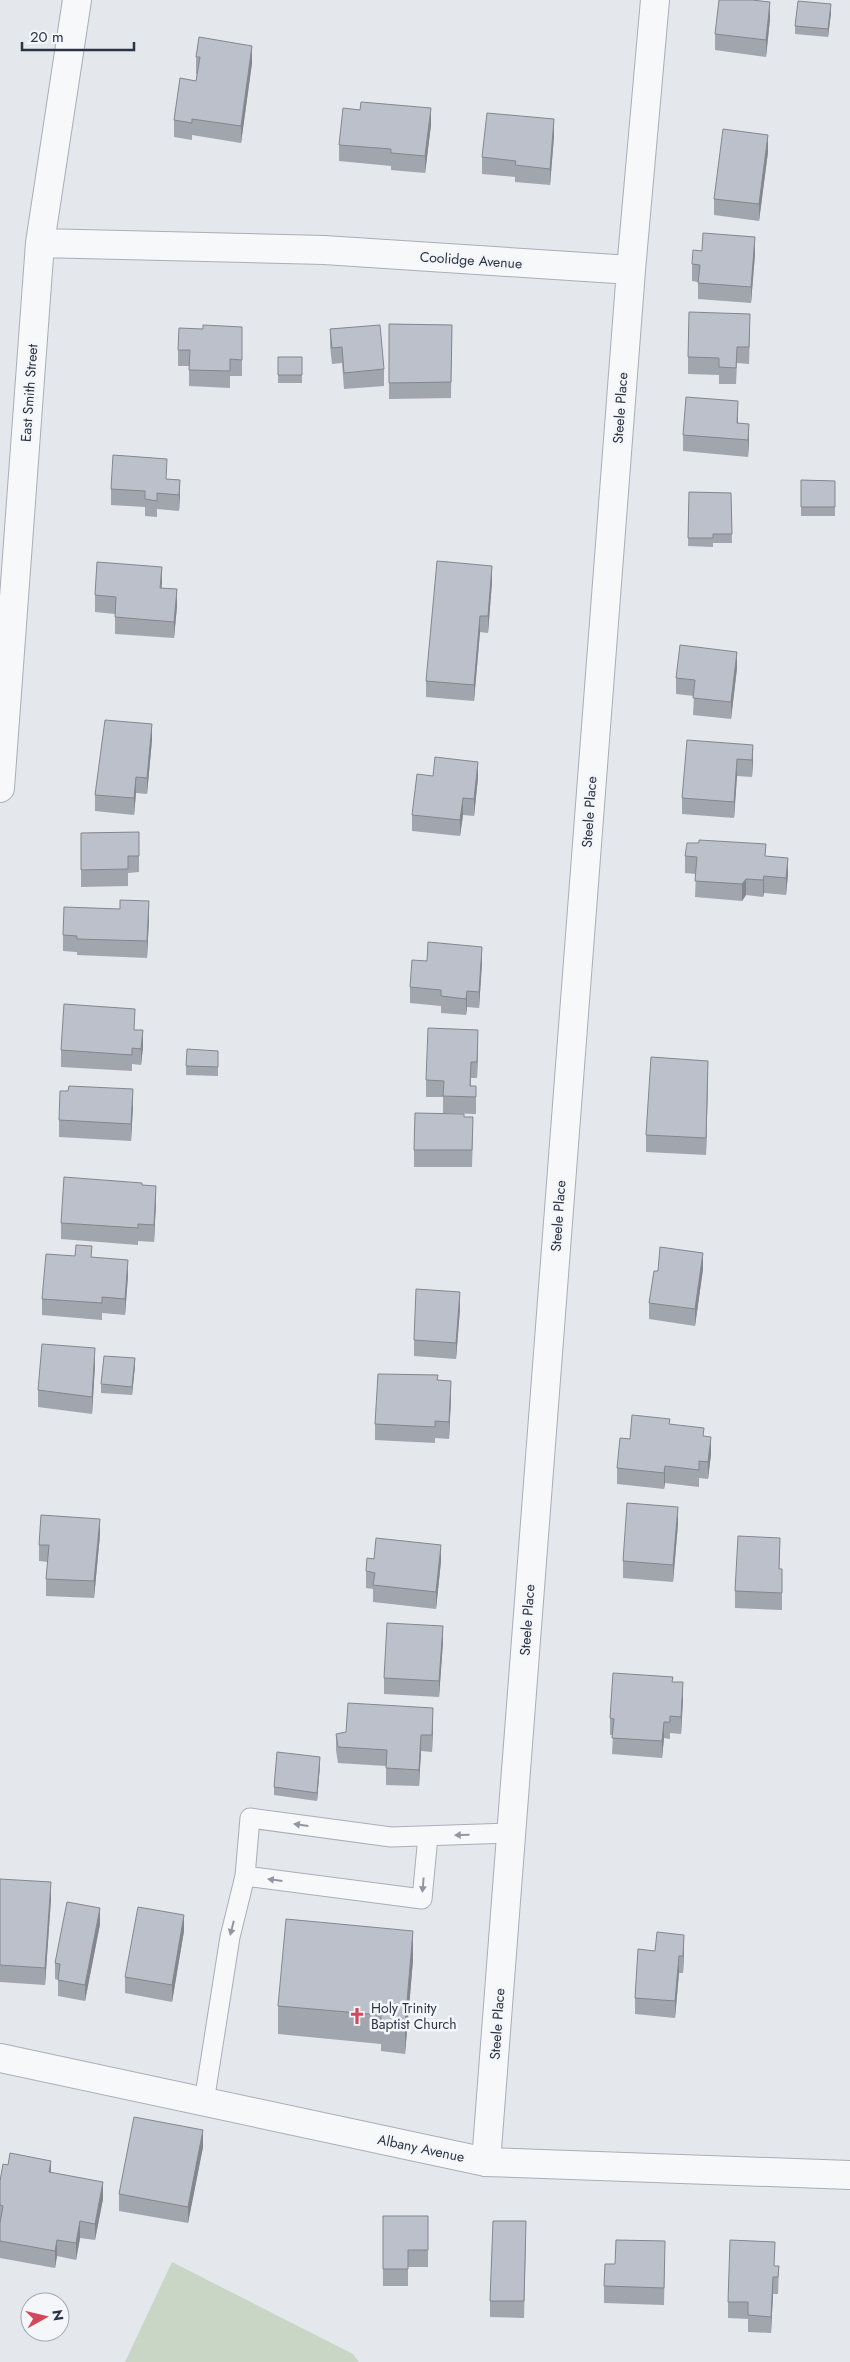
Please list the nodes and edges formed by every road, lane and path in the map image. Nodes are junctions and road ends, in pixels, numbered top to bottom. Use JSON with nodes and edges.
{"nodes":[{"id":1,"x":77,"y":0,"type":"edge"},
{"id":2,"x":655,"y":0,"type":"edge"},
{"id":3,"x":40,"y":243,"type":"junction"},
{"id":4,"x":631,"y":270,"type":"junction"},
{"id":5,"x":0,"y":788,"type":"edge"},
{"id":6,"x":511,"y":1833,"type":"junction"},
{"id":7,"x":428,"y":1836,"type":"junction"},
{"id":8,"x":244,"y":1876,"type":"junction"},
{"id":9,"x":0,"y":2058,"type":"edge"},
{"id":10,"x":204,"y":2102,"type":"junction"},
{"id":11,"x":486,"y":2162,"type":"junction"},
{"id":12,"x":850,"y":2175,"type":"edge"}],
"edges":[{"from":1,"to":3,"type":"street","name":"East Smith Street"},
{"from":2,"to":4,"type":"street"},
{"from":3,"to":4,"type":"street","name":"Coolidge Avenue"},
{"from":3,"to":5,"type":"street","name":"East Smith Street"},
{"from":4,"to":6,"type":"street","name":"Steele Place"},
{"from":6,"to":7,"type":"lane","one_way":true},
{"from":6,"to":11,"type":"street","name":"Steele Place"},
{"from":7,"to":8,"type":"lane","one_way":true},
{"from":7,"to":8,"type":"lane","one_way":true},
{"from":8,"to":10,"type":"lane","one_way":true},
{"from":9,"to":10,"type":"street","name":"Albany Avenue"},
{"from":10,"to":11,"type":"street","name":"Albany Avenue"},
{"from":11,"to":12,"type":"street","name":"Albany Avenue"}]}
